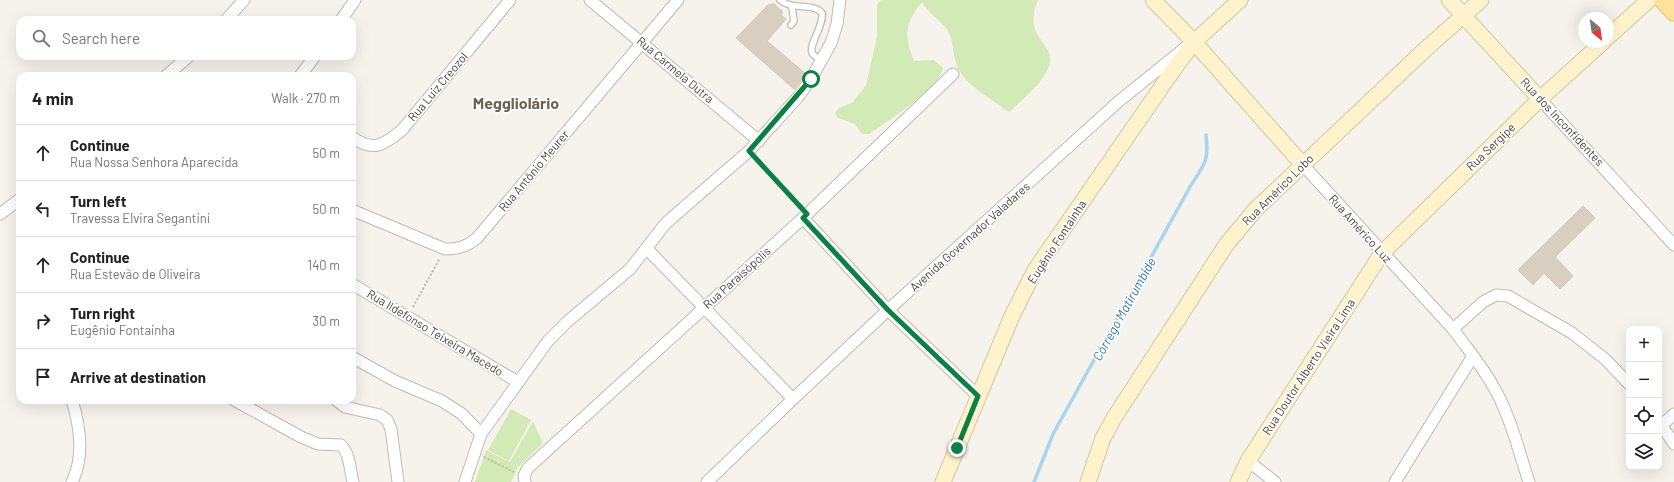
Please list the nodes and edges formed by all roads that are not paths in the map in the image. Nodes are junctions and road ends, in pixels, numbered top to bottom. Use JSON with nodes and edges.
{"nodes":[{"id":1,"x":244,"y":0,"type":"edge"},
{"id":2,"x":355,"y":0,"type":"edge"},
{"id":3,"x":510,"y":0,"type":"edge"},
{"id":4,"x":590,"y":0,"type":"edge"},
{"id":5,"x":678,"y":0,"type":"edge"},
{"id":6,"x":780,"y":0,"type":"edge"},
{"id":7,"x":840,"y":0,"type":"edge"},
{"id":8,"x":1153,"y":0,"type":"edge"},
{"id":9,"x":1240,"y":0,"type":"edge"},
{"id":10,"x":1449,"y":0,"type":"edge"},
{"id":11,"x":1481,"y":0,"type":"edge"},
{"id":12,"x":1649,"y":0,"type":"edge"},
{"id":13,"x":1663,"y":0,"type":"edge"},
{"id":14,"x":792,"y":7,"type":"junction"},
{"id":15,"x":1674,"y":12,"type":"edge"},
{"id":16,"x":230,"y":16,"type":"edge"},
{"id":17,"x":344,"y":16,"type":"edge"},
{"id":18,"x":1464,"y":16,"type":"junction"},
{"id":19,"x":791,"y":24,"type":"dead end"},
{"id":20,"x":1614,"y":32,"type":"edge"},
{"id":21,"x":1194,"y":42,"type":"junction"},
{"id":22,"x":642,"y":43,"type":"junction"},
{"id":23,"x":1596,"y":48,"type":"edge"},
{"id":24,"x":184,"y":60,"type":"edge"},
{"id":25,"x":312,"y":60,"type":"edge"},
{"id":26,"x":822,"y":61,"type":"junction"},
{"id":27,"x":171,"y":72,"type":"edge"},
{"id":28,"x":303,"y":72,"type":"edge"},
{"id":29,"x":953,"y":74,"type":"dead end"},
{"id":30,"x":1540,"y":99,"type":"junction"},
{"id":31,"x":356,"y":139,"type":"edge"},
{"id":32,"x":758,"y":141,"type":"junction"},
{"id":33,"x":1303,"y":165,"type":"junction"},
{"id":34,"x":16,"y":202,"type":"edge"},
{"id":35,"x":356,"y":212,"type":"edge"},
{"id":36,"x":0,"y":214,"type":"edge"},
{"id":37,"x":805,"y":216,"type":"junction"},
{"id":38,"x":1674,"y":244,"type":"edge"},
{"id":39,"x":647,"y":249,"type":"junction"},
{"id":40,"x":1382,"y":253,"type":"junction"},
{"id":41,"x":356,"y":286,"type":"edge"},
{"id":42,"x":706,"y":307,"type":"junction"},
{"id":43,"x":888,"y":310,"type":"junction"},
{"id":44,"x":1453,"y":329,"type":"junction"},
{"id":45,"x":1473,"y":356,"type":"junction"},
{"id":46,"x":356,"y":359,"type":"edge"},
{"id":47,"x":1626,"y":381,"type":"edge"},
{"id":48,"x":518,"y":382,"type":"junction"},
{"id":49,"x":978,"y":396,"type":"junction"},
{"id":50,"x":793,"y":399,"type":"junction"},
{"id":51,"x":73,"y":404,"type":"edge"},
{"id":52,"x":241,"y":404,"type":"edge"},
{"id":53,"x":342,"y":404,"type":"edge"},
{"id":54,"x":1674,"y":414,"type":"edge"},
{"id":55,"x":1662,"y":422,"type":"edge"},
{"id":56,"x":1662,"y":426,"type":"edge"},
{"id":57,"x":481,"y":434,"type":"junction"},
{"id":58,"x":1674,"y":444,"type":"edge"},
{"id":59,"x":1248,"y":461,"type":"junction"},
{"id":60,"x":72,"y":482,"type":"edge"},
{"id":61,"x":353,"y":482,"type":"edge"},
{"id":62,"x":398,"y":482,"type":"edge"},
{"id":63,"x":465,"y":482,"type":"edge"},
{"id":64,"x":525,"y":482,"type":"edge"},
{"id":65,"x":707,"y":482,"type":"edge"},
{"id":66,"x":943,"y":482,"type":"edge"},
{"id":67,"x":1088,"y":482,"type":"edge"},
{"id":68,"x":1238,"y":482,"type":"edge"},
{"id":69,"x":1275,"y":482,"type":"edge"},
{"id":70,"x":1395,"y":482,"type":"edge"},
{"id":71,"x":1529,"y":482,"type":"edge"}],
"edges":[{"from":1,"to":16,"type":"street"},
{"from":2,"to":17,"type":"street"},
{"from":3,"to":31,"type":"street","name":"Rua Luiz Creozol"},
{"from":4,"to":22,"type":"street","name":"Rua Carmela Dutra"},
{"from":5,"to":22,"type":"street","name":"Rua Antônio Meurer"},
{"from":6,"to":14,"type":"lane"},
{"from":7,"to":26,"type":"street"},
{"from":8,"to":21,"type":"main road","name":"Rua Américo Luz"},
{"from":9,"to":21,"type":"main road","name":"Avenida Governador Valadares"},
{"from":10,"to":18,"type":"main road","name":"Rua dos Inconfidentes"},
{"from":11,"to":18,"type":"main road","name":"Rua Américo Lobo"},
{"from":12,"to":20,"type":"main road"},
{"from":13,"to":15,"type":"main road"},
{"from":14,"to":19,"type":"lane"},
{"from":14,"to":26,"type":"lane"},
{"from":18,"to":30,"type":"main road","name":"Rua dos Inconfidentes"},
{"from":18,"to":33,"type":"main road","name":"Rua Américo Lobo"},
{"from":21,"to":33,"type":"main road","name":"Rua Américo Luz"},
{"from":21,"to":43,"type":"street","name":"Avenida Governador Valadares"},
{"from":21,"to":49,"type":"main road","name":"Eugênio Fontainha"},
{"from":22,"to":32,"type":"street","name":"Rua Carmela Dutra"},
{"from":22,"to":35,"type":"street","name":"Rua Antônio Meurer"},
{"from":23,"to":30,"type":"main road","name":"Rua Sergipe"},
{"from":24,"to":27,"type":"street"},
{"from":25,"to":28,"type":"street"},
{"from":26,"to":32,"type":"street"},
{"from":29,"to":37,"type":"street","name":"Rua Paraisópolis"},
{"from":30,"to":38,"type":"street","name":"Rua dos Inconfidentes"},
{"from":30,"to":40,"type":"main road","name":"Rua Sergipe"},
{"from":32,"to":39,"type":"street"},
{"from":33,"to":40,"type":"street","name":"Rua Américo Luz"},
{"from":33,"to":67,"type":"main road","name":"Rua Américo Lobo"},
{"from":34,"to":36,"type":"street"},
{"from":37,"to":42,"type":"street","name":"Rua Paraisópolis"},
{"from":37,"to":43,"type":"street"},
{"from":39,"to":42,"type":"street"},
{"from":39,"to":48,"type":"street"},
{"from":40,"to":44,"type":"street","name":"Rua Américo Luz"},
{"from":40,"to":59,"type":"main road","name":"Rua Doutor Alberto Vieira Lima"},
{"from":41,"to":48,"type":"street","name":"Rua Ildefonso Teixeira Macedo"},
{"from":42,"to":50,"type":"street"},
{"from":42,"to":64,"type":"street","name":"Rua Paraisópolis"},
{"from":43,"to":49,"type":"street"},
{"from":43,"to":50,"type":"street","name":"Avenida Governador Valadares"},
{"from":44,"to":45,"type":"street","name":"Rua Américo Luz"},
{"from":44,"to":47,"type":"street"},
{"from":45,"to":70,"type":"street"},
{"from":45,"to":71,"type":"street","name":"Rua Américo Luz"},
{"from":46,"to":57,"type":"street"},
{"from":48,"to":57,"type":"street"},
{"from":49,"to":66,"type":"main road","name":"Eugênio Fontainha"},
{"from":50,"to":65,"type":"street","name":"Avenida Governador Valadares"},
{"from":51,"to":60,"type":"street"},
{"from":52,"to":61,"type":"street"},
{"from":53,"to":62,"type":"street"},
{"from":54,"to":55,"type":"street"},
{"from":56,"to":58,"type":"street"},
{"from":57,"to":63,"type":"street"},
{"from":59,"to":68,"type":"main road","name":"Rua Doutor Alberto Vieira Lima"},
{"from":59,"to":69,"type":"street"}]}
